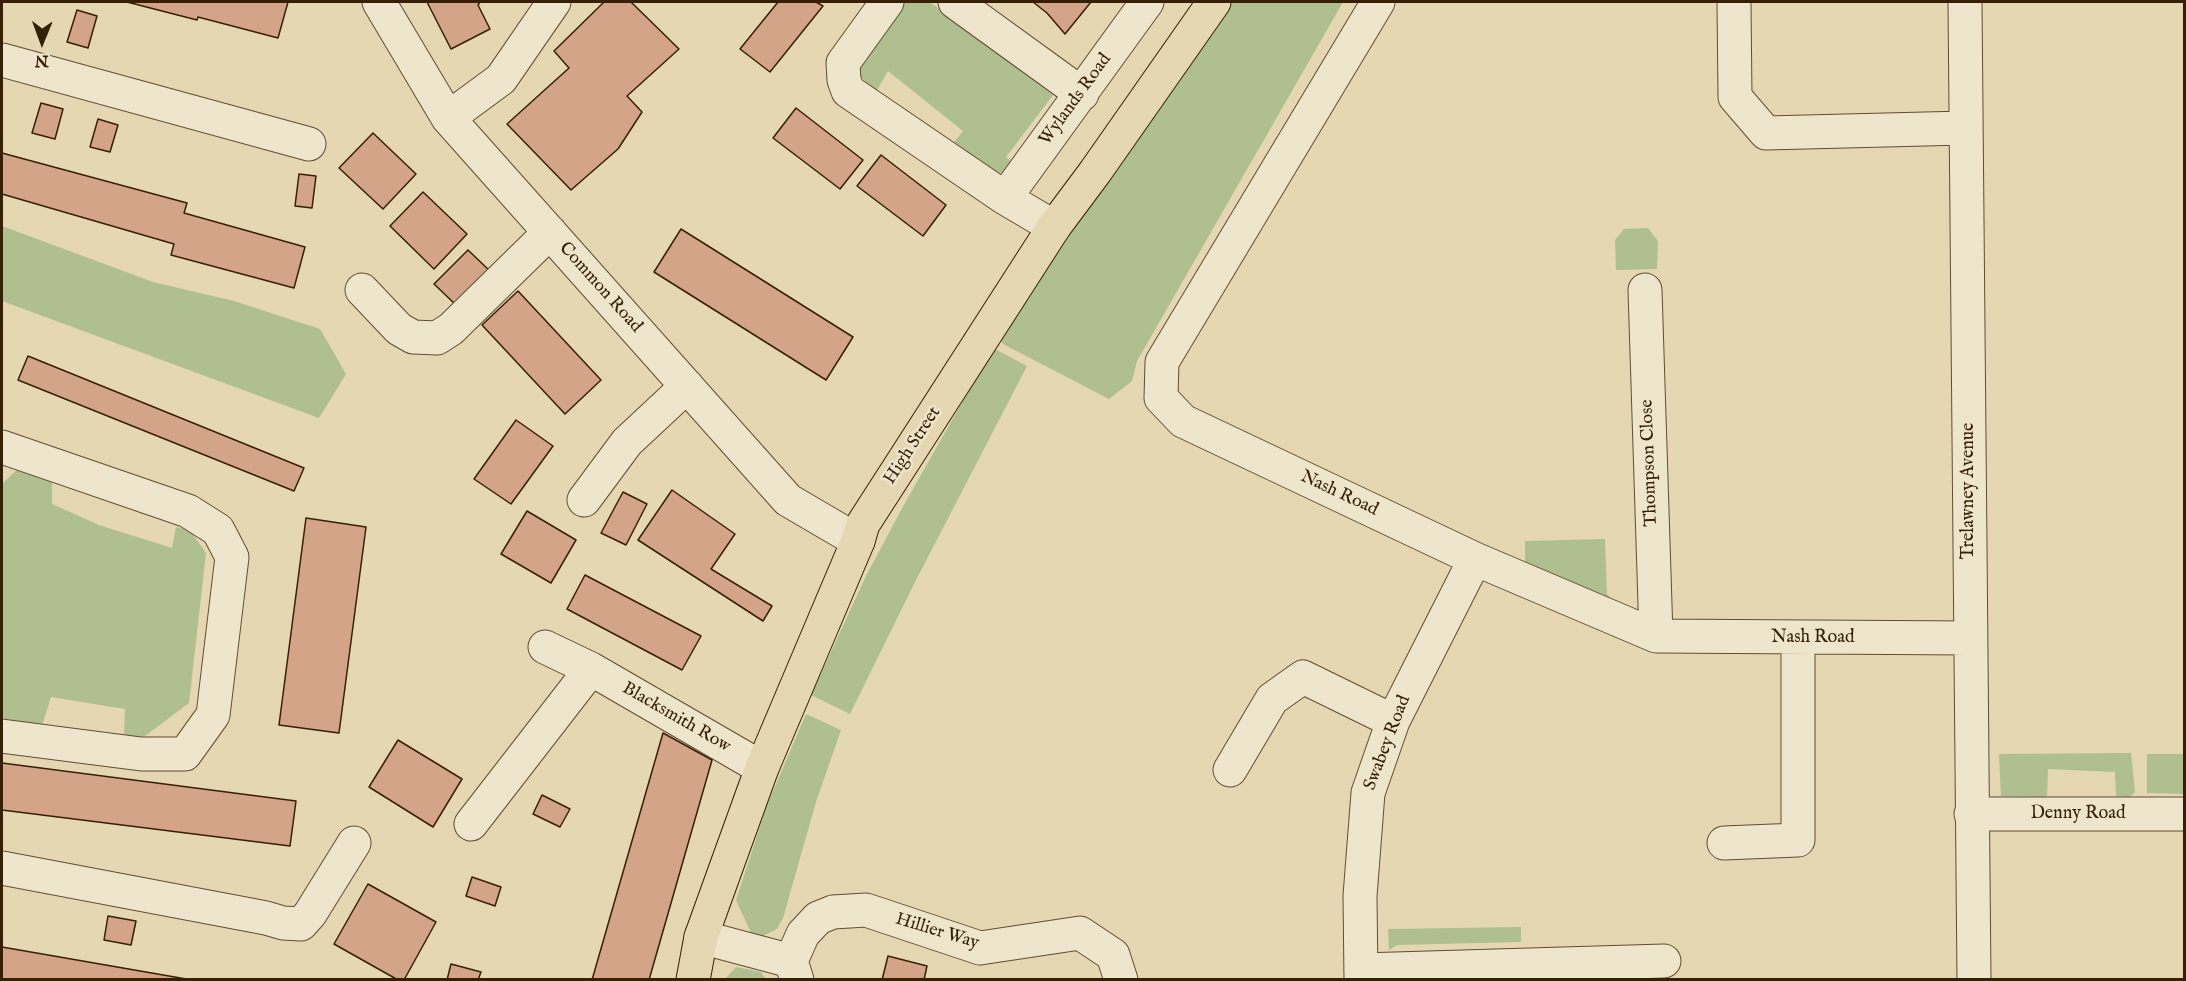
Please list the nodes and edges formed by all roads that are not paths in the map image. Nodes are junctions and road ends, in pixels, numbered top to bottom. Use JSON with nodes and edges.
{"nodes":[{"id":1,"x":379,"y":2,"type":"edge"},
{"id":2,"x":554,"y":2,"type":"edge"},
{"id":3,"x":887,"y":2,"type":"edge"},
{"id":4,"x":955,"y":2,"type":"edge"},
{"id":5,"x":1147,"y":2,"type":"edge"},
{"id":6,"x":1214,"y":2,"type":"edge"},
{"id":7,"x":1378,"y":2,"type":"edge"},
{"id":8,"x":1734,"y":2,"type":"edge"},
{"id":9,"x":1965,"y":2,"type":"edge"},
{"id":10,"x":2,"y":60,"type":"edge"},
{"id":11,"x":1082,"y":94,"type":"junction"},
{"id":12,"x":448,"y":118,"type":"junction"},
{"id":13,"x":1965,"y":128,"type":"junction"},
{"id":14,"x":309,"y":144,"type":"dead end"},
{"id":15,"x":1005,"y":198,"type":"junction"},
{"id":16,"x":1054,"y":226,"type":"junction"},
{"id":17,"x":550,"y":232,"type":"junction"},
{"id":18,"x":362,"y":290,"type":"dead end"},
{"id":19,"x":1645,"y":290,"type":"dead end"},
{"id":20,"x":687,"y":386,"type":"junction"},
{"id":21,"x":2,"y":447,"type":"edge"},
{"id":22,"x":584,"y":500,"type":"dead end"},
{"id":23,"x":858,"y":541,"type":"junction"},
{"id":24,"x":1475,"y":559,"type":"junction"},
{"id":25,"x":1656,"y":636,"type":"junction"},
{"id":26,"x":1798,"y":638,"type":"junction"},
{"id":27,"x":1970,"y":638,"type":"junction"},
{"id":28,"x":545,"y":646,"type":"dead end"},
{"id":29,"x":591,"y":669,"type":"junction"},
{"id":30,"x":1393,"y":721,"type":"junction"},
{"id":31,"x":2,"y":736,"type":"edge"},
{"id":32,"x":762,"y":768,"type":"junction"},
{"id":33,"x":1230,"y":770,"type":"dead end"},
{"id":34,"x":1971,"y":814,"type":"junction"},
{"id":35,"x":2184,"y":814,"type":"edge"},
{"id":36,"x":471,"y":824,"type":"dead end"},
{"id":37,"x":354,"y":843,"type":"dead end"},
{"id":38,"x":1724,"y":843,"type":"dead end"},
{"id":39,"x":2,"y":868,"type":"edge"},
{"id":40,"x":700,"y":937,"type":"junction"},
{"id":41,"x":1664,"y":961,"type":"dead end"},
{"id":42,"x":794,"y":970,"type":"edge"},
{"id":43,"x":1361,"y":975,"type":"edge"},
{"id":44,"x":693,"y":980,"type":"edge"},
{"id":45,"x":1121,"y":980,"type":"edge"},
{"id":46,"x":1974,"y":980,"type":"edge"}],
"edges":[{"from":1,"to":12,"type":"street","name":"Common Road"},
{"from":2,"to":12,"type":"street"},
{"from":3,"to":15,"type":"street"},
{"from":4,"to":11,"type":"street"},
{"from":5,"to":11,"type":"street","name":"Wylands Road"},
{"from":6,"to":16,"type":"main road","name":"High Street"},
{"from":7,"to":24,"type":"street","name":"Nash Road"},
{"from":8,"to":13,"type":"street"},
{"from":9,"to":13,"type":"street","name":"Trelawney Avenue"},
{"from":10,"to":14,"type":"street"},
{"from":11,"to":15,"type":"street","name":"Wylands Road"},
{"from":12,"to":17,"type":"street","name":"Common Road"},
{"from":13,"to":27,"type":"street","name":"Trelawney Avenue"},
{"from":15,"to":16,"type":"street"},
{"from":16,"to":23,"type":"main road","name":"High Street"},
{"from":17,"to":18,"type":"street"},
{"from":17,"to":20,"type":"street","name":"Common Road"},
{"from":19,"to":25,"type":"street","name":"Thompson Close"},
{"from":20,"to":22,"type":"street"},
{"from":20,"to":23,"type":"street","name":"Common Road"},
{"from":21,"to":31,"type":"street"},
{"from":23,"to":32,"type":"main road","name":"High Street"},
{"from":24,"to":25,"type":"street","name":"Nash Road"},
{"from":24,"to":30,"type":"street","name":"Swabey Road"},
{"from":25,"to":26,"type":"street","name":"Nash Road"},
{"from":26,"to":27,"type":"street","name":"Nash Road"},
{"from":26,"to":38,"type":"street"},
{"from":27,"to":34,"type":"street","name":"Trelawney Avenue"},
{"from":28,"to":29,"type":"street","name":"Blacksmith Row"},
{"from":29,"to":32,"type":"street","name":"Blacksmith Row"},
{"from":29,"to":36,"type":"street"},
{"from":30,"to":33,"type":"street"},
{"from":30,"to":43,"type":"street","name":"Swabey Road"},
{"from":32,"to":40,"type":"main road","name":"High Street"},
{"from":34,"to":35,"type":"street","name":"Denny Road"},
{"from":34,"to":46,"type":"street","name":"Trelawney Avenue"},
{"from":37,"to":39,"type":"street"},
{"from":40,"to":42,"type":"street"},
{"from":40,"to":44,"type":"main road","name":"High Street"},
{"from":41,"to":43,"type":"street"},
{"from":42,"to":45,"type":"street","name":"Hillier Way"}]}
